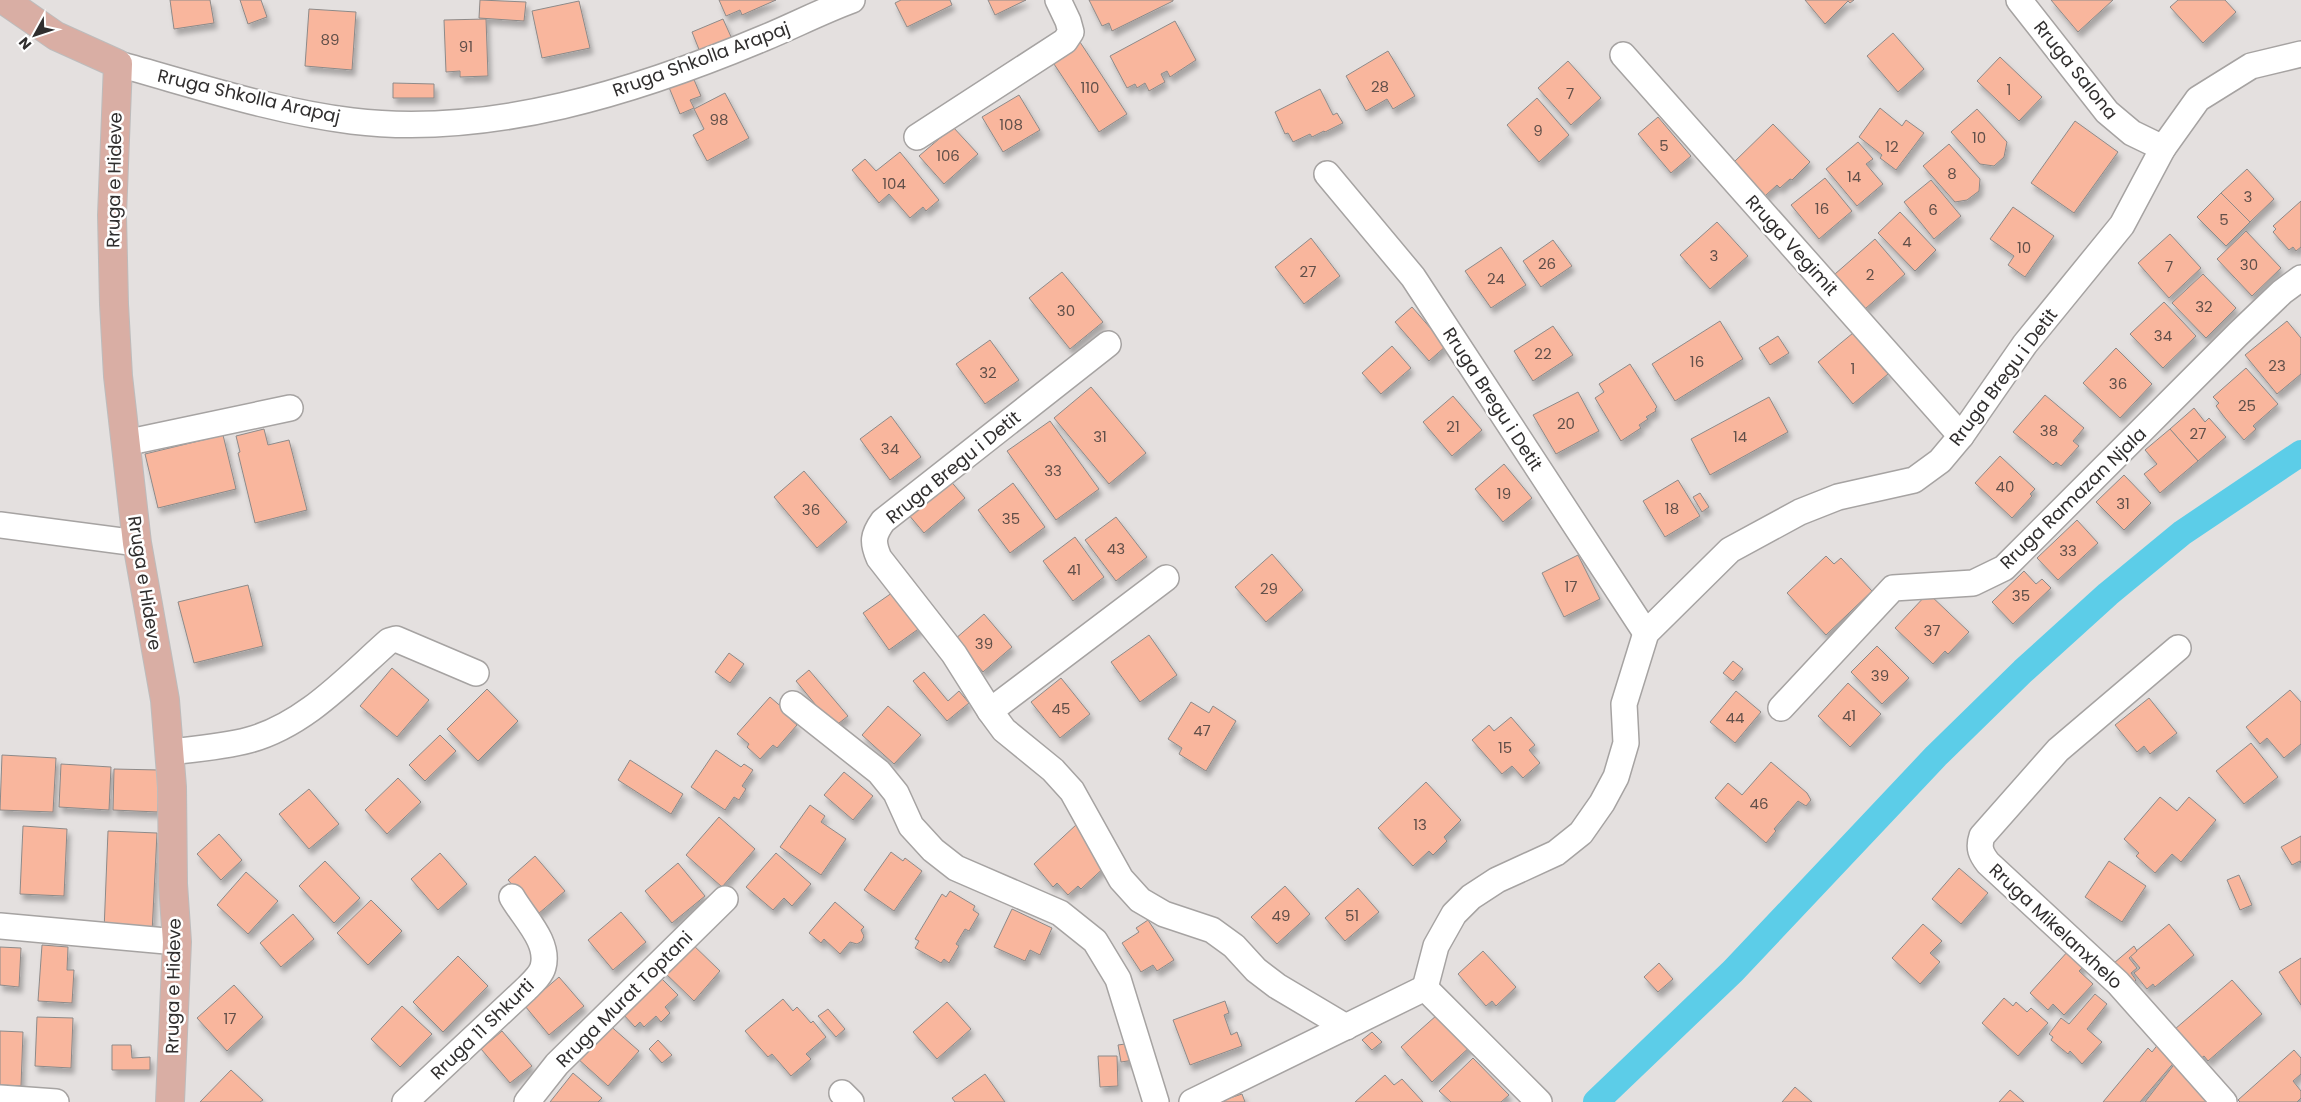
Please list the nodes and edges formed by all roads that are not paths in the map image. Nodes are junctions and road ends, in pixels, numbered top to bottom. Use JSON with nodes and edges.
{"nodes":[{"id":1,"x":852,"y":0,"type":"edge"},
{"id":2,"x":1058,"y":0,"type":"edge"},
{"id":3,"x":2019,"y":0,"type":"edge"},
{"id":4,"x":4,"y":3,"type":"edge"},
{"id":5,"x":2301,"y":54,"type":"edge"},
{"id":6,"x":1623,"y":55,"type":"dead end"},
{"id":7,"x":118,"y":64,"type":"junction"},
{"id":8,"x":917,"y":137,"type":"dead end"},
{"id":9,"x":2163,"y":148,"type":"junction"},
{"id":10,"x":1327,"y":174,"type":"dead end"},
{"id":11,"x":2301,"y":278,"type":"edge"},
{"id":12,"x":1108,"y":344,"type":"dead end"},
{"id":13,"x":290,"y":408,"type":"dead end"},
{"id":14,"x":1961,"y":436,"type":"junction"},
{"id":15,"x":125,"y":443,"type":"junction"},
{"id":16,"x":0,"y":525,"type":"edge"},
{"id":17,"x":137,"y":543,"type":"junction"},
{"id":18,"x":1166,"y":578,"type":"dead end"},
{"id":19,"x":1646,"y":633,"type":"junction"},
{"id":20,"x":2178,"y":648,"type":"dead end"},
{"id":21,"x":476,"y":673,"type":"dead end"},
{"id":22,"x":793,"y":704,"type":"dead end"},
{"id":23,"x":1781,"y":708,"type":"dead end"},
{"id":24,"x":990,"y":711,"type":"junction"},
{"id":25,"x":169,"y":752,"type":"junction"},
{"id":26,"x":512,"y":897,"type":"dead end"},
{"id":27,"x":725,"y":899,"type":"dead end"},
{"id":28,"x":0,"y":926,"type":"edge"},
{"id":29,"x":177,"y":942,"type":"junction"},
{"id":30,"x":1425,"y":988,"type":"junction"},
{"id":31,"x":1346,"y":1027,"type":"junction"},
{"id":32,"x":0,"y":1098,"type":"edge"},
{"id":33,"x":1538,"y":1100,"type":"edge"},
{"id":34,"x":56,"y":1102,"type":"edge"},
{"id":35,"x":170,"y":1102,"type":"edge"},
{"id":36,"x":404,"y":1102,"type":"edge"},
{"id":37,"x":527,"y":1102,"type":"edge"},
{"id":38,"x":1156,"y":1102,"type":"edge"},
{"id":39,"x":1192,"y":1102,"type":"edge"},
{"id":40,"x":2224,"y":1102,"type":"edge"}],
"edges":[{"from":1,"to":7,"type":"street","name":"Rruga Shkolla Arapaj"},
{"from":2,"to":8,"type":"street"},
{"from":3,"to":9,"type":"street","name":"Rruga Salona"},
{"from":4,"to":7,"type":"main road","name":"Rruga Shkolla Arapaj"},
{"from":5,"to":9,"type":"street","name":"Rruga Bregu i Detit"},
{"from":6,"to":14,"type":"street","name":"Rruga Vegimit"},
{"from":7,"to":15,"type":"main road","name":"Rruga e Hideve"},
{"from":9,"to":14,"type":"street","name":"Rruga Bregu i Detit"},
{"from":10,"to":19,"type":"street","name":"Rruga Bregu i Detit"},
{"from":11,"to":23,"type":"street","name":"Rruga Ramazan Njala"},
{"from":12,"to":24,"type":"street","name":"Rruga Bregu i Detit"},
{"from":13,"to":15,"type":"street"},
{"from":14,"to":19,"type":"street","name":"Rruga Bregu i Detit"},
{"from":15,"to":17,"type":"main road","name":"Rruga e Hideve"},
{"from":16,"to":17,"type":"street"},
{"from":17,"to":25,"type":"main road","name":"Rruga e Hideve"},
{"from":18,"to":24,"type":"street"},
{"from":19,"to":30,"type":"street","name":"Rruga Bregu i Detit"},
{"from":20,"to":40,"type":"street","name":"Rruga Mikelanxhelo"},
{"from":21,"to":25,"type":"street"},
{"from":22,"to":38,"type":"street"},
{"from":24,"to":31,"type":"street","name":"Rruga Bregu i Detit"},
{"from":25,"to":29,"type":"main road","name":"Rruga e Hideve"},
{"from":26,"to":36,"type":"street","name":"Rruga 11 Shkurti"},
{"from":27,"to":37,"type":"street","name":"Rruga Murat Toptani"},
{"from":28,"to":29,"type":"street"},
{"from":29,"to":35,"type":"main road","name":"Rruga e Hideve"},
{"from":30,"to":31,"type":"street"},
{"from":30,"to":33,"type":"street"},
{"from":31,"to":39,"type":"street"},
{"from":32,"to":34,"type":"street"}]}
